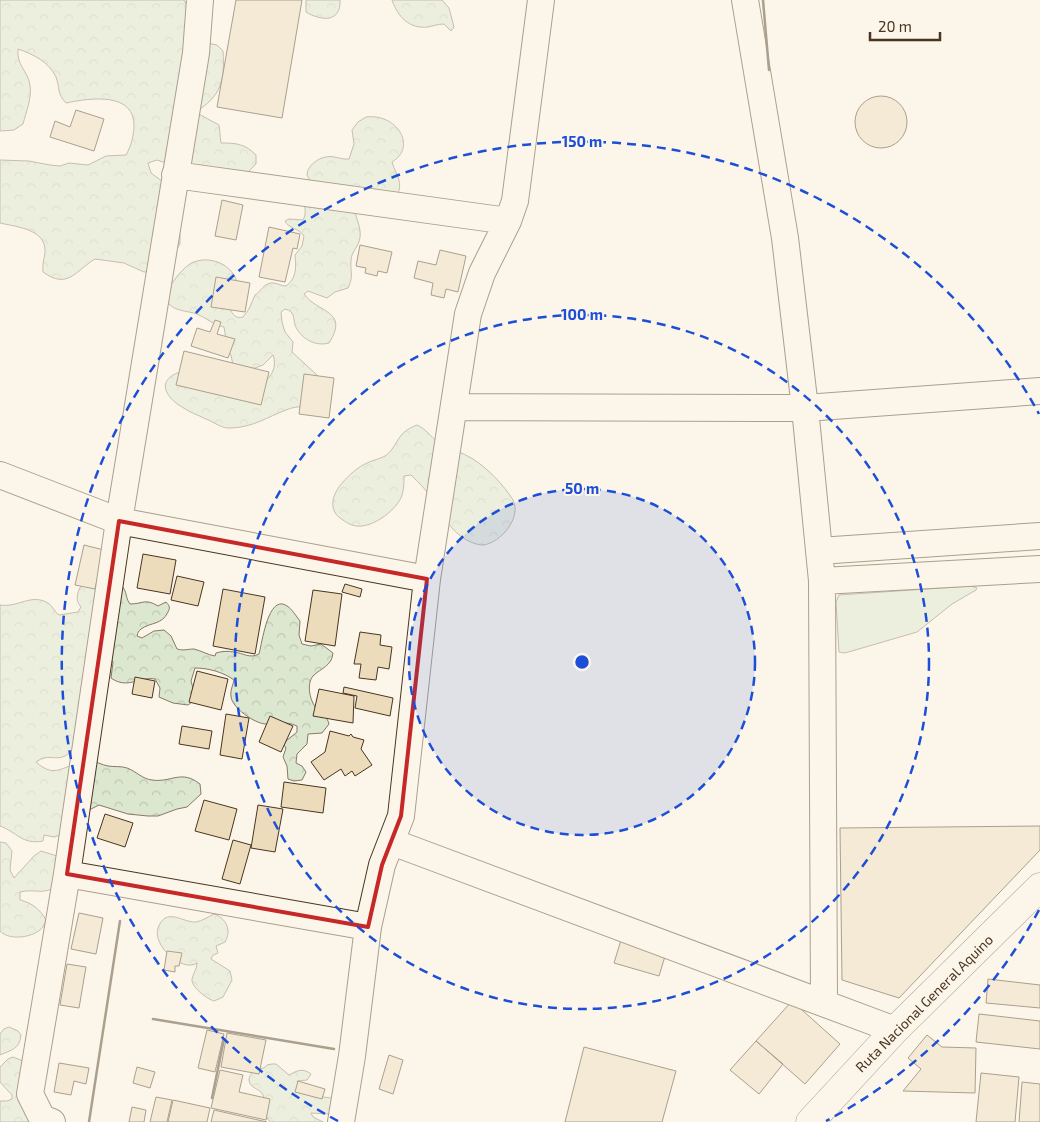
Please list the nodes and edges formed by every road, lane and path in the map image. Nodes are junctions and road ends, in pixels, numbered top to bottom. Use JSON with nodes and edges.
{"nodes":[{"id":1,"x":200,"y":0,"type":"edge"},
{"id":2,"x":541,"y":0,"type":"edge"},
{"id":3,"x":745,"y":0,"type":"edge"},
{"id":4,"x":175,"y":175,"type":"junction"},
{"id":5,"x":508,"y":221,"type":"junction"},
{"id":6,"x":1040,"y":391,"type":"edge"},
{"id":7,"x":454,"y":407,"type":"junction"},
{"id":8,"x":806,"y":408,"type":"junction"},
{"id":9,"x":0,"y":475,"type":"edge"},
{"id":10,"x":119,"y":522,"type":"junction"},
{"id":11,"x":1040,"y":536,"type":"edge"},
{"id":12,"x":819,"y":551,"type":"junction"},
{"id":13,"x":1040,"y":568,"type":"edge"},
{"id":14,"x":427,"y":579,"type":"junction"},
{"id":15,"x":822,"y":581,"type":"junction"},
{"id":16,"x":392,"y":842,"type":"junction"},
{"id":17,"x":67,"y":874,"type":"junction"},
{"id":18,"x":1040,"y":886,"type":"edge"},
{"id":19,"x":368,"y":927,"type":"junction"},
{"id":20,"x":824,"y":1003,"type":"junction"},
{"id":21,"x":895,"y":1030,"type":"junction"},
{"id":22,"x":52,"y":1122,"type":"edge"},
{"id":23,"x":341,"y":1122,"type":"edge"},
{"id":24,"x":810,"y":1122,"type":"edge"}],
"edges":[{"from":1,"to":4,"type":"street"},
{"from":2,"to":5,"type":"street"},
{"from":3,"to":8,"type":"street"},
{"from":4,"to":5,"type":"street"},
{"from":4,"to":10,"type":"street"},
{"from":5,"to":7,"type":"street"},
{"from":6,"to":8,"type":"street"},
{"from":7,"to":8,"type":"street"},
{"from":7,"to":14,"type":"street"},
{"from":8,"to":12,"type":"street"},
{"from":9,"to":10,"type":"street"},
{"from":10,"to":14,"type":"street"},
{"from":10,"to":17,"type":"street"},
{"from":11,"to":12,"type":"street"},
{"from":12,"to":15,"type":"street"},
{"from":13,"to":15,"type":"street"},
{"from":14,"to":16,"type":"street"},
{"from":15,"to":20,"type":"street"},
{"from":16,"to":19,"type":"street"},
{"from":16,"to":20,"type":"street"},
{"from":17,"to":19,"type":"street"},
{"from":17,"to":22,"type":"street"},
{"from":18,"to":21,"type":"highway","name":"Ruta Nacional General Aquino"},
{"from":19,"to":23,"type":"street"},
{"from":20,"to":21,"type":"street"},
{"from":21,"to":24,"type":"highway","name":"Ruta Nacional General Aquino"}]}
